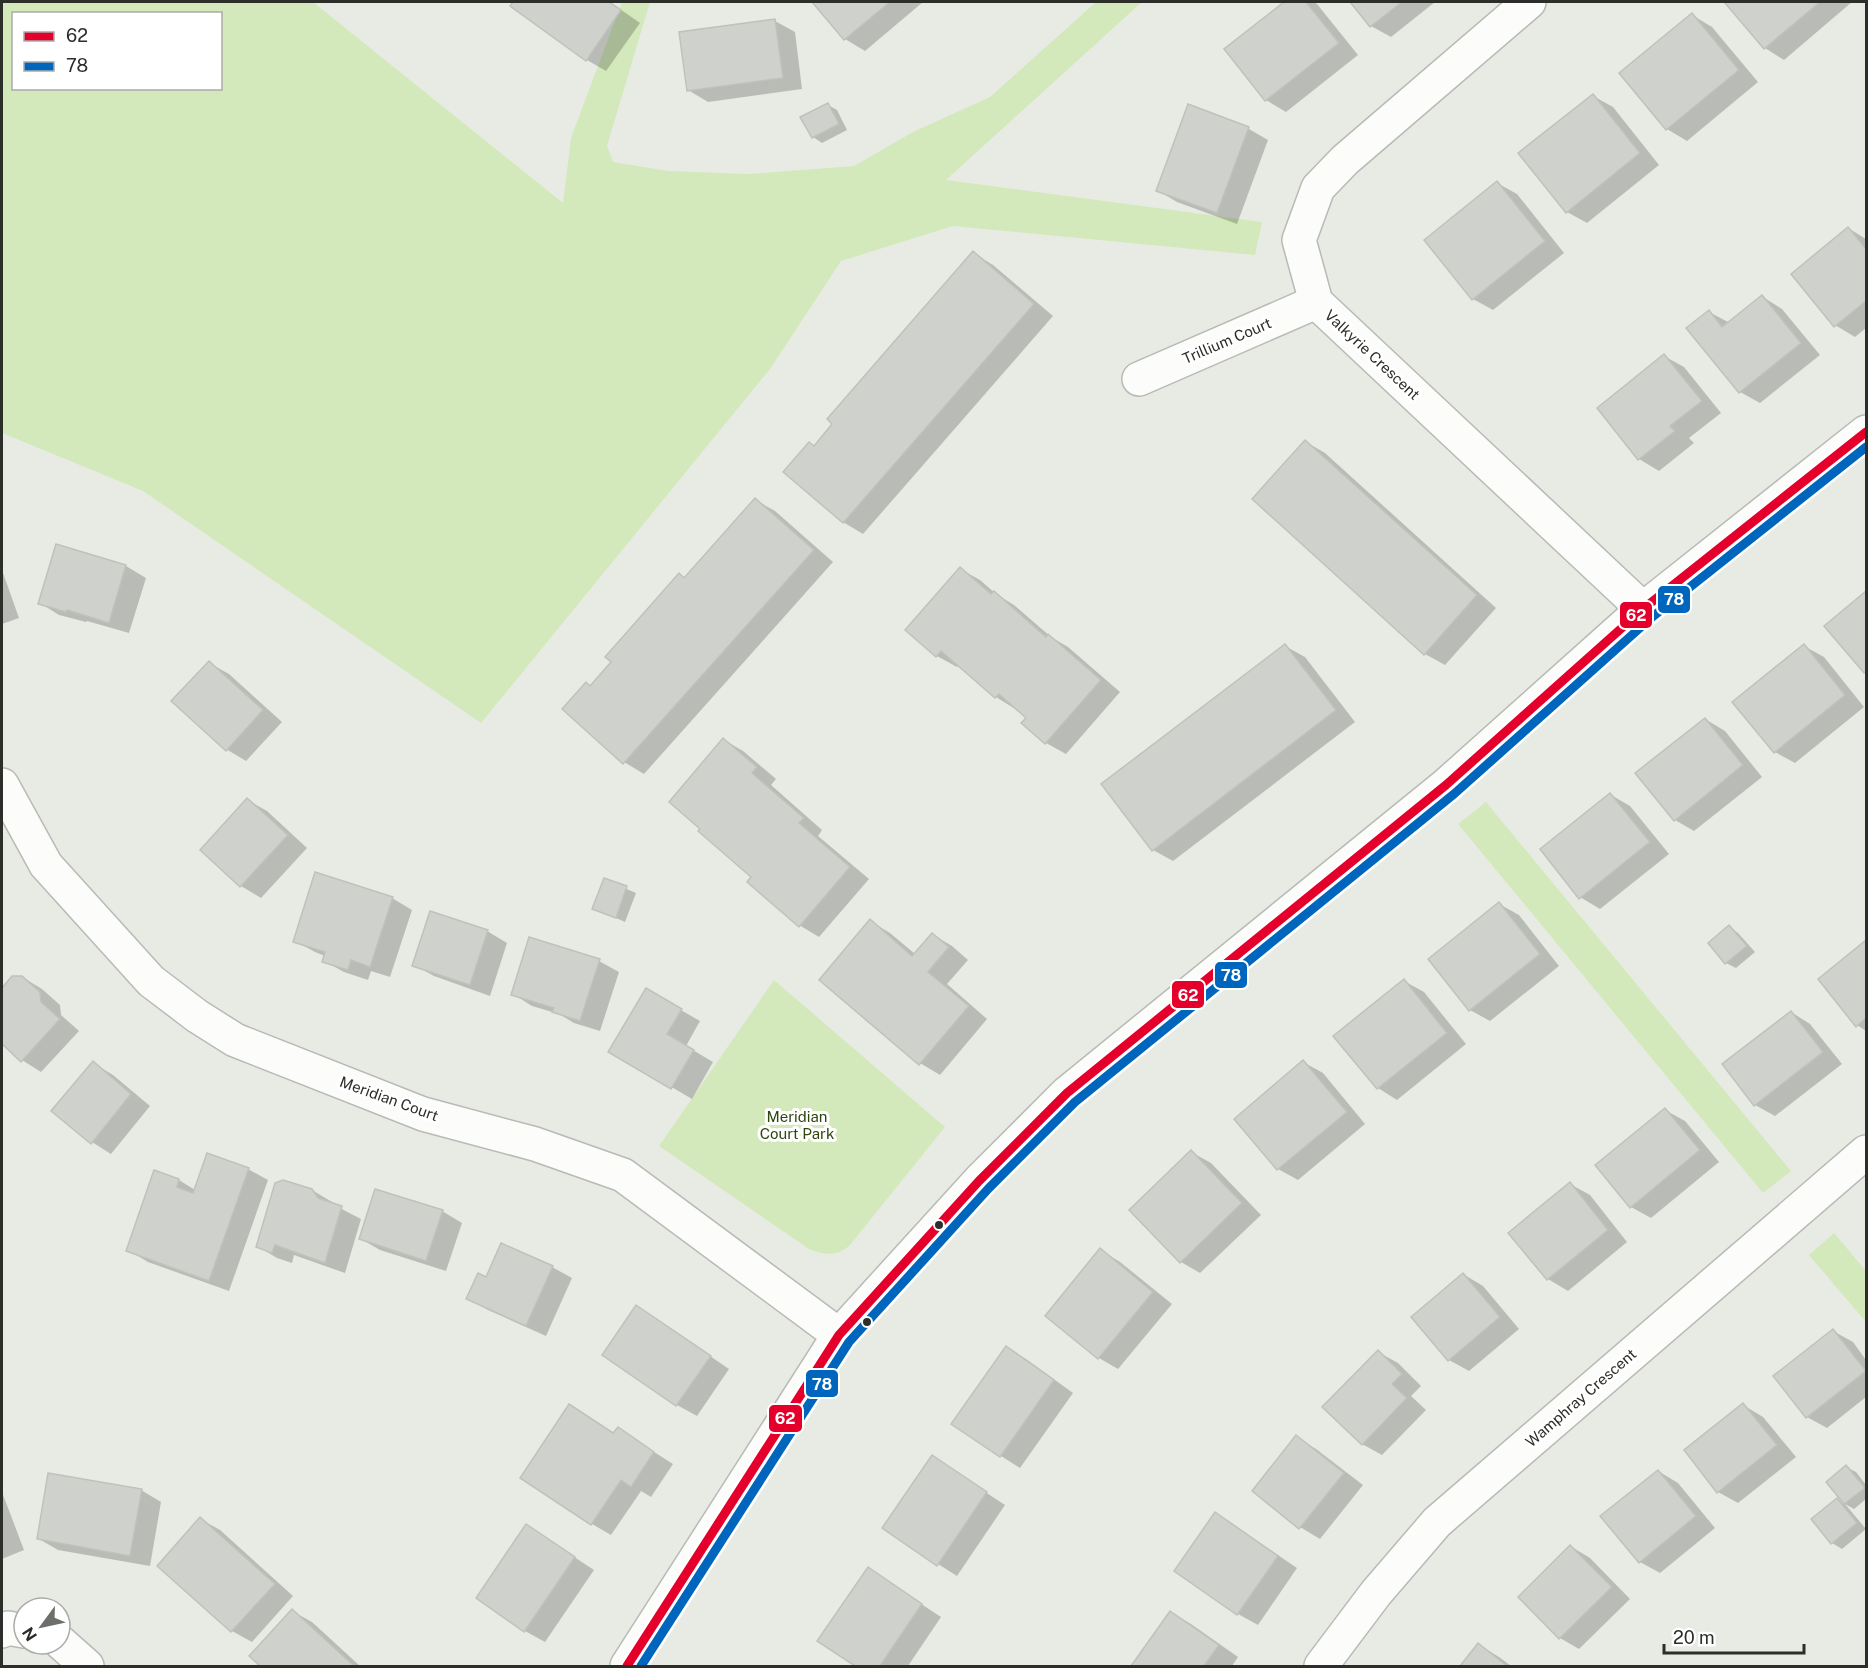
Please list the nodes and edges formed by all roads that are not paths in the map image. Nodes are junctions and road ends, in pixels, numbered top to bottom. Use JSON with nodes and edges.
{"nodes":[{"id":1,"x":1529,"y":2,"type":"edge"},
{"id":2,"x":1316,"y":303,"type":"junction"},
{"id":3,"x":1139,"y":379,"type":"dead end"},
{"id":4,"x":1866,"y":432,"type":"edge"},
{"id":5,"x":1643,"y":609,"type":"junction"},
{"id":6,"x":2,"y":785,"type":"edge"},
{"id":7,"x":1866,"y":1152,"type":"edge"},
{"id":8,"x":839,"y":1335,"type":"junction"},
{"id":9,"x":72,"y":1653,"type":"edge"},
{"id":10,"x":87,"y":1666,"type":"edge"},
{"id":11,"x":627,"y":1666,"type":"edge"},
{"id":12,"x":1321,"y":1666,"type":"edge"}],
"edges":[{"from":1,"to":2,"type":"street","name":"Valkyrie Crescent"},
{"from":2,"to":3,"type":"street","name":"Trillium Court"},
{"from":2,"to":5,"type":"street","name":"Valkyrie Crescent"},
{"from":4,"to":5,"type":"street"},
{"from":5,"to":8,"type":"street"},
{"from":6,"to":8,"type":"street","name":"Meridian Court"},
{"from":7,"to":12,"type":"street","name":"Wamphray Crescent"},
{"from":8,"to":11,"type":"street"},
{"from":9,"to":10,"type":"street"}]}
